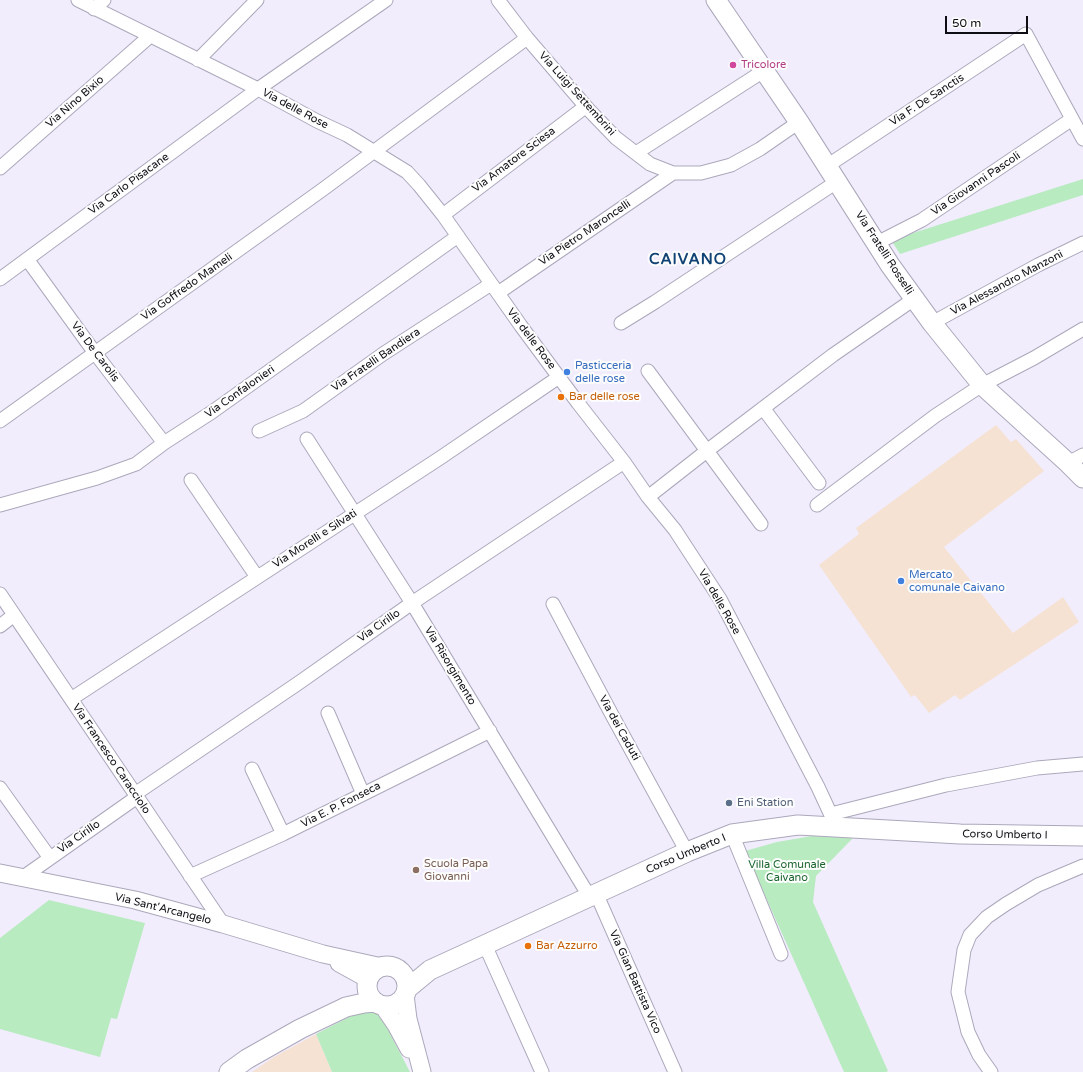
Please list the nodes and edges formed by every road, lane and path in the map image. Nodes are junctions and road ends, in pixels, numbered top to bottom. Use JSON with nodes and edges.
{"nodes":[{"id":1,"x":78,"y":0,"type":"edge"},
{"id":2,"x":257,"y":0,"type":"edge"},
{"id":3,"x":386,"y":0,"type":"edge"},
{"id":4,"x":498,"y":0,"type":"edge"},
{"id":5,"x":716,"y":0,"type":"edge"},
{"id":6,"x":99,"y":4,"type":"edge"},
{"id":7,"x":150,"y":36,"type":"junction"},
{"id":8,"x":527,"y":38,"type":"junction"},
{"id":9,"x":198,"y":60,"type":"junction"},
{"id":10,"x":765,"y":70,"type":"junction"},
{"id":11,"x":258,"y":89,"type":"junction"},
{"id":12,"x":585,"y":107,"type":"junction"},
{"id":13,"x":1072,"y":119,"type":"junction"},
{"id":14,"x":799,"y":122,"type":"junction"},
{"id":15,"x":1083,"y":139,"type":"edge"},
{"id":16,"x":373,"y":152,"type":"junction"},
{"id":17,"x":636,"y":153,"type":"junction"},
{"id":18,"x":0,"y":168,"type":"edge"},
{"id":19,"x":673,"y":173,"type":"junction"},
{"id":20,"x":832,"y":173,"type":"junction"},
{"id":21,"x":443,"y":214,"type":"junction"},
{"id":22,"x":458,"y":236,"type":"junction"},
{"id":23,"x":877,"y":243,"type":"junction"},
{"id":24,"x":1083,"y":243,"type":"edge"},
{"id":25,"x":27,"y":259,"type":"junction"},
{"id":26,"x":0,"y":279,"type":"edge"},
{"id":27,"x":494,"y":289,"type":"junction"},
{"id":28,"x":914,"y":299,"type":"junction"},
{"id":29,"x":621,"y":323,"type":"dead end"},
{"id":30,"x":932,"y":323,"type":"junction"},
{"id":31,"x":1083,"y":329,"type":"edge"},
{"id":32,"x":95,"y":353,"type":"junction"},
{"id":33,"x":648,"y":370,"type":"dead end"},
{"id":34,"x":559,"y":377,"type":"junction"},
{"id":35,"x":982,"y":386,"type":"junction"},
{"id":36,"x":763,"y":408,"type":"junction"},
{"id":37,"x":0,"y":421,"type":"edge"},
{"id":38,"x":259,"y":431,"type":"dead end"},
{"id":39,"x":307,"y":439,"type":"dead end"},
{"id":40,"x":164,"y":443,"type":"junction"},
{"id":41,"x":708,"y":450,"type":"junction"},
{"id":42,"x":1076,"y":459,"type":"edge"},
{"id":43,"x":624,"y":462,"type":"junction"},
{"id":44,"x":1083,"y":478,"type":"edge"},
{"id":45,"x":191,"y":480,"type":"dead end"},
{"id":46,"x":819,"y":483,"type":"dead end"},
{"id":47,"x":648,"y":497,"type":"junction"},
{"id":48,"x":0,"y":505,"type":"edge"},
{"id":49,"x":817,"y":505,"type":"dead end"},
{"id":50,"x":354,"y":513,"type":"junction"},
{"id":51,"x":761,"y":524,"type":"dead end"},
{"id":52,"x":257,"y":577,"type":"junction"},
{"id":53,"x":0,"y":594,"type":"edge"},
{"id":54,"x":412,"y":603,"type":"junction"},
{"id":55,"x":553,"y":604,"type":"dead end"},
{"id":56,"x":14,"y":615,"type":"junction"},
{"id":57,"x":0,"y":626,"type":"edge"},
{"id":58,"x":70,"y":699,"type":"junction"},
{"id":59,"x":328,"y":714,"type":"dead end"},
{"id":60,"x":490,"y":731,"type":"junction"},
{"id":61,"x":1083,"y":764,"type":"edge"},
{"id":62,"x":252,"y":769,"type":"dead end"},
{"id":63,"x":0,"y":788,"type":"edge"},
{"id":64,"x":363,"y":794,"type":"junction"},
{"id":65,"x":136,"y":795,"type":"junction"},
{"id":66,"x":834,"y":821,"type":"junction"},
{"id":67,"x":283,"y":834,"type":"junction"},
{"id":68,"x":732,"y":834,"type":"junction"},
{"id":69,"x":1083,"y":836,"type":"edge"},
{"id":70,"x":687,"y":852,"type":"junction"},
{"id":71,"x":50,"y":858,"type":"junction"},
{"id":72,"x":1083,"y":866,"type":"edge"},
{"id":73,"x":190,"y":876,"type":"junction"},
{"id":74,"x":8,"y":877,"type":"edge"},
{"id":75,"x":592,"y":895,"type":"junction"},
{"id":76,"x":223,"y":924,"type":"junction"},
{"id":77,"x":486,"y":945,"type":"junction"},
{"id":78,"x":781,"y":954,"type":"dead end"},
{"id":79,"x":430,"y":970,"type":"junction"},
{"id":80,"x":379,"y":985,"type":"junction"},
{"id":81,"x":406,"y":992,"type":"junction"},
{"id":82,"x":228,"y":1072,"type":"edge"},
{"id":83,"x":422,"y":1072,"type":"edge"},
{"id":84,"x":542,"y":1072,"type":"edge"},
{"id":85,"x":675,"y":1072,"type":"edge"},
{"id":86,"x":991,"y":1072,"type":"edge"}],
"edges":[{"from":1,"to":6,"type":"street","name":"Via delle Rose"},
{"from":2,"to":9,"type":"street"},
{"from":3,"to":11,"type":"street","name":"Via Carlo Pisacane"},
{"from":4,"to":8,"type":"street","name":"Via Luigi Settembrini"},
{"from":5,"to":10,"type":"main road","name":"Via Fratelli Rosselli"},
{"from":6,"to":7,"type":"street","name":"Via delle Rose"},
{"from":7,"to":9,"type":"street","name":"Via delle Rose"},
{"from":7,"to":18,"type":"street","name":"Via Nino Bixio"},
{"from":8,"to":12,"type":"street","name":"Via Luigi Settembrini"},
{"from":8,"to":16,"type":"street","name":"Via Goffredo Mameli"},
{"from":9,"to":11,"type":"street","name":"Via delle Rose"},
{"from":10,"to":14,"type":"main road","name":"Via Fratelli Rosselli"},
{"from":10,"to":17,"type":"street"},
{"from":11,"to":16,"type":"street","name":"Via delle Rose"},
{"from":11,"to":25,"type":"street","name":"Via Carlo Pisacane"},
{"from":12,"to":17,"type":"street","name":"Via Luigi Settembrini"},
{"from":12,"to":21,"type":"street","name":"Via Amatore Sciesa"},
{"from":13,"to":15,"type":"street"},
{"from":13,"to":20,"type":"street","name":"Via F. De Sanctis"},
{"from":13,"to":23,"type":"street","name":"Via Giovanni Pascoli"},
{"from":14,"to":19,"type":"street","name":"Via Luigi Settembrini"},
{"from":14,"to":20,"type":"main road","name":"Via Fratelli Rosselli"},
{"from":16,"to":21,"type":"street","name":"Via delle Rose"},
{"from":16,"to":32,"type":"street","name":"Via Goffredo Mameli"},
{"from":17,"to":19,"type":"street","name":"Via Luigi Settembrini"},
{"from":19,"to":27,"type":"street","name":"Via Pietro Maroncelli"},
{"from":20,"to":23,"type":"main road","name":"Via Fratelli Rosselli"},
{"from":20,"to":29,"type":"street","name":"Via F. De Sanctis"},
{"from":21,"to":22,"type":"street","name":"Via delle Rose"},
{"from":22,"to":27,"type":"street","name":"Via delle Rose"},
{"from":22,"to":40,"type":"street","name":"Via Confalonieri"},
{"from":23,"to":28,"type":"main road","name":"Via Fratelli Rosselli"},
{"from":24,"to":30,"type":"street","name":"Via Alessandro Manzoni"},
{"from":25,"to":26,"type":"street","name":"Via Carlo Pisacane"},
{"from":25,"to":32,"type":"street","name":"Via De Carolis"},
{"from":27,"to":34,"type":"street","name":"Via delle Rose"},
{"from":27,"to":38,"type":"street","name":"Via Fratelli Bandiera"},
{"from":28,"to":30,"type":"main road","name":"Via Fratelli Rosselli"},
{"from":28,"to":36,"type":"street"},
{"from":30,"to":35,"type":"main road","name":"Via Fratelli Rosselli"},
{"from":31,"to":35,"type":"street"},
{"from":32,"to":37,"type":"street","name":"Via Goffredo Mameli"},
{"from":32,"to":40,"type":"street","name":"Via De Carolis"},
{"from":33,"to":41,"type":"street"},
{"from":34,"to":43,"type":"street","name":"Via delle Rose"},
{"from":34,"to":50,"type":"street","name":"Via Morelli e Silvati"},
{"from":35,"to":42,"type":"main road","name":"Via Fratelli Rosselli"},
{"from":35,"to":49,"type":"street"},
{"from":36,"to":41,"type":"street"},
{"from":36,"to":46,"type":"street"},
{"from":39,"to":50,"type":"street","name":"Via Risorgimento"},
{"from":40,"to":48,"type":"street","name":"Via Confalonieri"},
{"from":41,"to":47,"type":"street"},
{"from":41,"to":51,"type":"street"},
{"from":42,"to":44,"type":"main road","name":"Via Fratelli Rosselli"},
{"from":43,"to":47,"type":"street","name":"Via delle Rose"},
{"from":43,"to":54,"type":"street","name":"Via Cirillo"},
{"from":45,"to":52,"type":"street"},
{"from":47,"to":66,"type":"street","name":"Via delle Rose"},
{"from":50,"to":52,"type":"street","name":"Via Morelli e Silvati"},
{"from":50,"to":54,"type":"street","name":"Via Risorgimento"},
{"from":52,"to":58,"type":"street","name":"Via Morelli e Silvati"},
{"from":53,"to":56,"type":"street","name":"Via Francesco Caracciolo"},
{"from":54,"to":60,"type":"street","name":"Via Risorgimento"},
{"from":54,"to":65,"type":"street","name":"Via Cirillo"},
{"from":55,"to":70,"type":"street","name":"Via dei Caduti"},
{"from":56,"to":57,"type":"street"},
{"from":56,"to":58,"type":"street","name":"Via Francesco Caracciolo"},
{"from":58,"to":65,"type":"street","name":"Via Francesco Caracciolo"},
{"from":59,"to":64,"type":"street"},
{"from":60,"to":64,"type":"street","name":"Via E. P. Fonseca"},
{"from":60,"to":75,"type":"street","name":"Via Risorgimento"},
{"from":61,"to":66,"type":"street"},
{"from":62,"to":67,"type":"street"},
{"from":63,"to":71,"type":"street"},
{"from":64,"to":67,"type":"street","name":"Via E. P. Fonseca"},
{"from":65,"to":71,"type":"street","name":"Via Cirillo"},
{"from":65,"to":73,"type":"street","name":"Via Francesco Caracciolo"},
{"from":66,"to":68,"type":"main road","name":"Corso Umberto I"},
{"from":66,"to":69,"type":"main road","name":"Corso Umberto I"},
{"from":67,"to":73,"type":"street","name":"Via E. P. Fonseca"},
{"from":68,"to":70,"type":"main road","name":"Corso Umberto I"},
{"from":68,"to":78,"type":"street"},
{"from":70,"to":75,"type":"main road","name":"Corso Umberto I"},
{"from":71,"to":74,"type":"street","name":"Via Cirillo"},
{"from":72,"to":86,"type":"street"},
{"from":73,"to":76,"type":"street","name":"Via Francesco Caracciolo"},
{"from":74,"to":76,"type":"street","name":"Via Sant'Arcangelo"},
{"from":75,"to":77,"type":"main road","name":"Corso Umberto I"},
{"from":75,"to":85,"type":"street","name":"Via Gian Battista Vico"},
{"from":76,"to":80,"type":"street","name":"Via Sant'Arcangelo"},
{"from":77,"to":79,"type":"main road","name":"Corso Umberto I"},
{"from":77,"to":84,"type":"street"},
{"from":79,"to":80,"type":"main road","name":"Corso Umberto I"},
{"from":79,"to":81,"type":"main road","name":"Corso Umberto I"},
{"from":80,"to":81,"type":"main road"},
{"from":80,"to":81,"type":"main road","name":"Corso Umberto I"},
{"from":80,"to":82,"type":"main road"},
{"from":80,"to":83,"type":"street"},
{"from":81,"to":83,"type":"street"}]}
